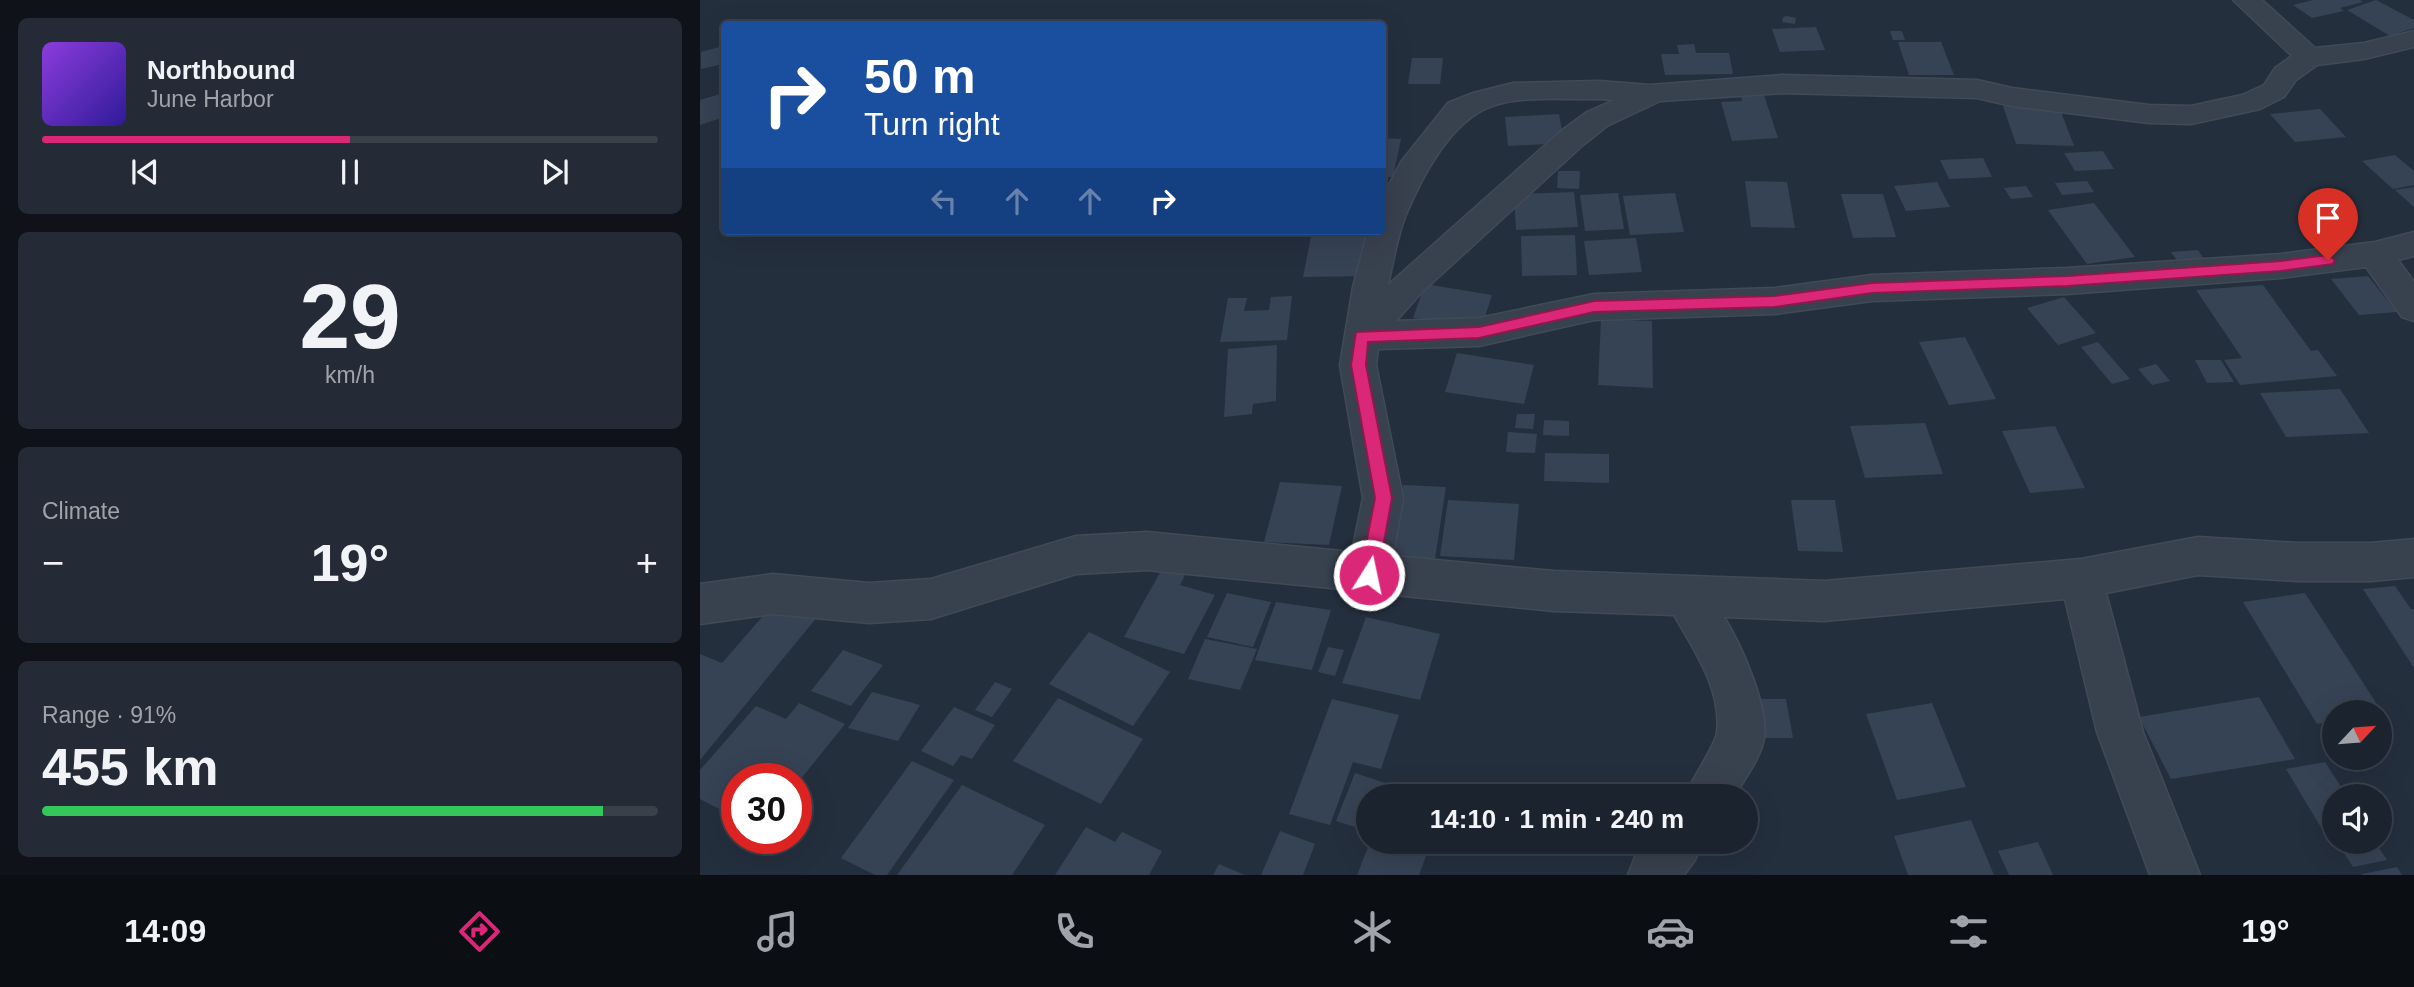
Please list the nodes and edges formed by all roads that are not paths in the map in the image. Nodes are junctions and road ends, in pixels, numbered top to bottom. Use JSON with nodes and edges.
{"nodes":[{"id":1,"x":2246,"y":0,"type":"edge"},
{"id":2,"x":2414,"y":39,"type":"edge"},
{"id":3,"x":2309,"y":57,"type":"junction"},
{"id":4,"x":1653,"y":93,"type":"junction"},
{"id":5,"x":1386,"y":227,"type":"edge"},
{"id":6,"x":1384,"y":235,"type":"edge"},
{"id":7,"x":2414,"y":244,"type":"edge"},
{"id":8,"x":2375,"y":254,"type":"junction"},
{"id":9,"x":2414,"y":307,"type":"edge"},
{"id":10,"x":1361,"y":336,"type":"junction"},
{"id":11,"x":2414,"y":558,"type":"edge"},
{"id":12,"x":1369,"y":575,"type":"junction"},
{"id":13,"x":2081,"y":578,"type":"junction"},
{"id":14,"x":1685,"y":595,"type":"junction"},
{"id":15,"x":700,"y":604,"type":"edge"},
{"id":16,"x":1716,"y":784,"type":"edge"},
{"id":17,"x":1668,"y":854,"type":"edge"},
{"id":18,"x":1653,"y":875,"type":"edge"},
{"id":19,"x":2175,"y":875,"type":"edge"}],
"edges":[{"from":1,"to":3,"type":"street"},
{"from":2,"to":3,"type":"street"},
{"from":3,"to":4,"type":"street"},
{"from":4,"to":5,"type":"street"},
{"from":4,"to":10,"type":"street"},
{"from":6,"to":10,"type":"street"},
{"from":7,"to":8,"type":"street"},
{"from":8,"to":9,"type":"street"},
{"from":8,"to":10,"type":"street"},
{"from":10,"to":12,"type":"street"},
{"from":11,"to":13,"type":"street"},
{"from":12,"to":14,"type":"street"},
{"from":12,"to":15,"type":"street"},
{"from":13,"to":14,"type":"street"},
{"from":13,"to":19,"type":"street"},
{"from":14,"to":16,"type":"street"},
{"from":17,"to":18,"type":"street"}]}
